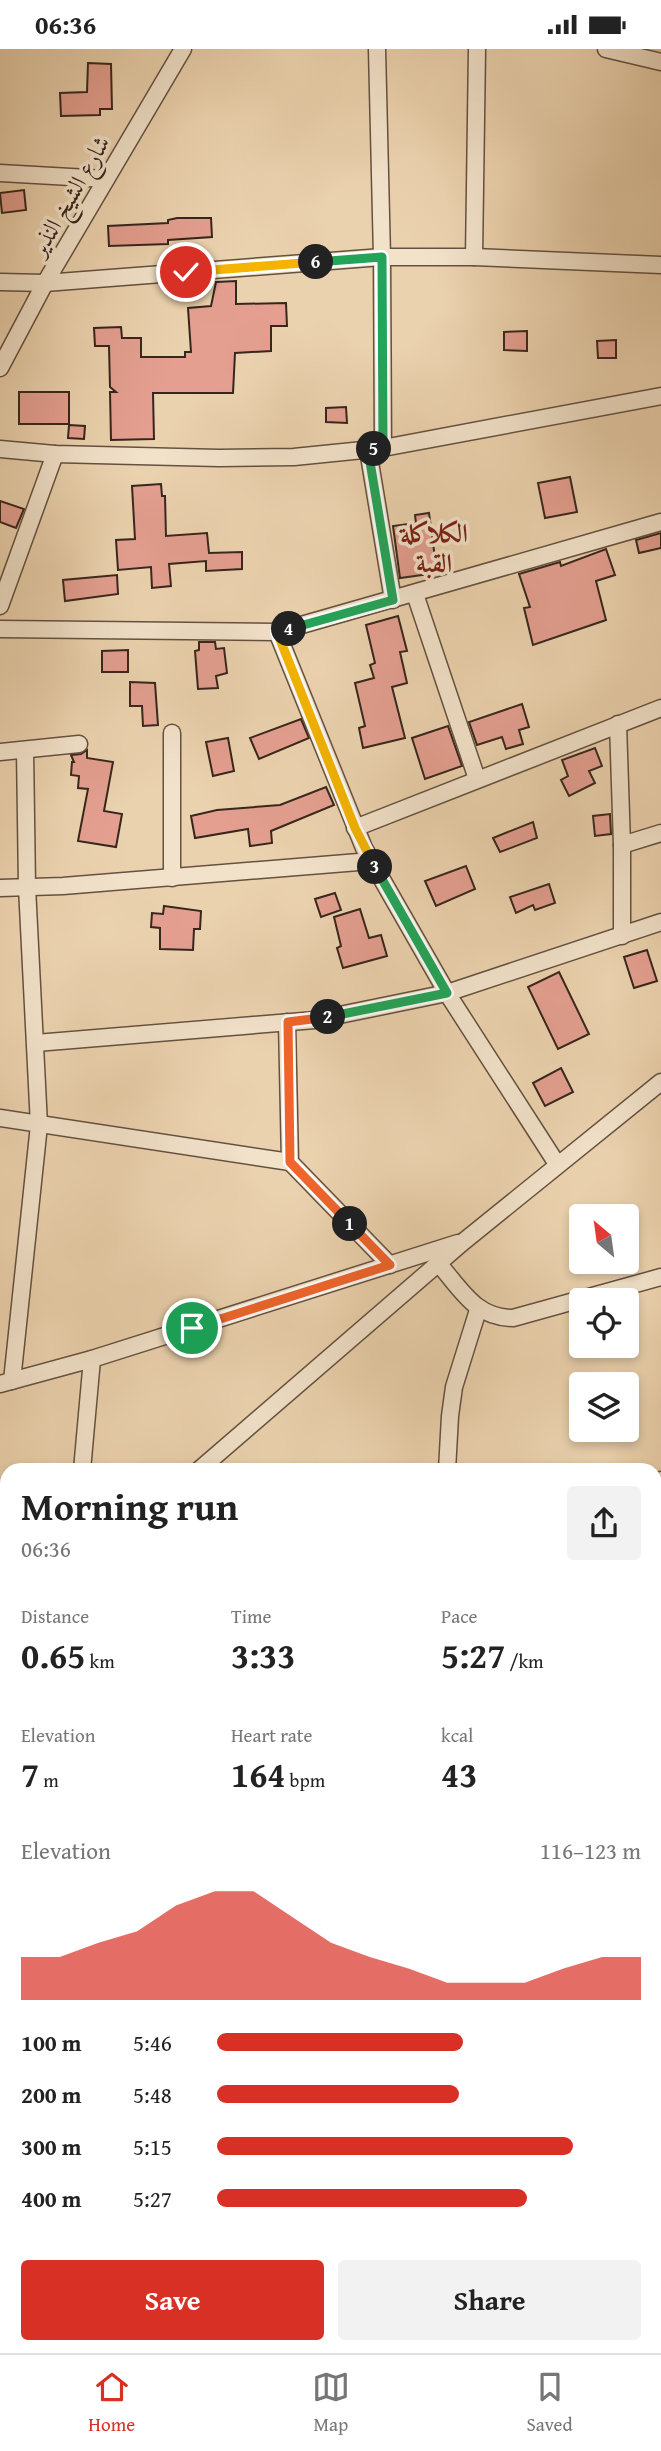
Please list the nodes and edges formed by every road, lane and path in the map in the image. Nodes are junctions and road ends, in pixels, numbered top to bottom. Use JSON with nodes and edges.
{"nodes":[{"id":1,"x":183,"y":49,"type":"edge"},
{"id":2,"x":377,"y":49,"type":"edge"},
{"id":3,"x":477,"y":49,"type":"edge"},
{"id":4,"x":606,"y":49,"type":"edge"},
{"id":5,"x":661,"y":62,"type":"edge"},
{"id":6,"x":0,"y":173,"type":"edge"},
{"id":7,"x":106,"y":179,"type":"junction"},
{"id":8,"x":382,"y":257,"type":"junction"},
{"id":9,"x":474,"y":257,"type":"junction"},
{"id":10,"x":661,"y":265,"type":"edge"},
{"id":11,"x":0,"y":282,"type":"edge"},
{"id":12,"x":45,"y":283,"type":"junction"},
{"id":13,"x":0,"y":368,"type":"edge"},
{"id":14,"x":661,"y":396,"type":"edge"},
{"id":15,"x":0,"y":449,"type":"edge"},
{"id":16,"x":375,"y":449,"type":"junction"},
{"id":17,"x":55,"y":454,"type":"junction"},
{"id":18,"x":661,"y":522,"type":"edge"},
{"id":19,"x":415,"y":594,"type":"junction"},
{"id":20,"x":393,"y":600,"type":"junction"},
{"id":21,"x":0,"y":606,"type":"edge"},
{"id":22,"x":0,"y":629,"type":"edge"},
{"id":23,"x":277,"y":632,"type":"junction"},
{"id":24,"x":661,"y":708,"type":"edge"},
{"id":25,"x":618,"y":724,"type":"junction"},
{"id":26,"x":172,"y":733,"type":"dead end"},
{"id":27,"x":79,"y":744,"type":"dead end"},
{"id":28,"x":25,"y":750,"type":"junction"},
{"id":29,"x":0,"y":752,"type":"edge"},
{"id":30,"x":477,"y":779,"type":"junction"},
{"id":31,"x":355,"y":828,"type":"junction"},
{"id":32,"x":661,"y":833,"type":"edge"},
{"id":33,"x":622,"y":845,"type":"junction"},
{"id":34,"x":371,"y":861,"type":"junction"},
{"id":35,"x":172,"y":878,"type":"junction"},
{"id":36,"x":26,"y":887,"type":"junction"},
{"id":37,"x":0,"y":888,"type":"edge"},
{"id":38,"x":661,"y":922,"type":"edge"},
{"id":39,"x":622,"y":936,"type":"junction"},
{"id":40,"x":447,"y":993,"type":"junction"},
{"id":41,"x":288,"y":1022,"type":"junction"},
{"id":42,"x":36,"y":1043,"type":"junction"},
{"id":43,"x":661,"y":1082,"type":"edge"},
{"id":44,"x":0,"y":1118,"type":"edge"},
{"id":45,"x":39,"y":1125,"type":"junction"},
{"id":46,"x":290,"y":1162,"type":"junction"},
{"id":47,"x":557,"y":1164,"type":"junction"},
{"id":48,"x":463,"y":1241,"type":"junction"},
{"id":49,"x":438,"y":1263,"type":"junction"},
{"id":50,"x":390,"y":1265,"type":"junction"},
{"id":51,"x":661,"y":1277,"type":"edge"},
{"id":52,"x":478,"y":1310,"type":"junction"},
{"id":53,"x":92,"y":1359,"type":"junction"},
{"id":54,"x":6,"y":1382,"type":"edge"},
{"id":55,"x":83,"y":1463,"type":"edge"},
{"id":56,"x":207,"y":1463,"type":"edge"},
{"id":57,"x":447,"y":1463,"type":"edge"}],
"edges":[{"from":1,"to":7,"type":"street","name":"شارع الشيخ النذير"},
{"from":2,"to":8,"type":"street"},
{"from":3,"to":9,"type":"street"},
{"from":4,"to":5,"type":"street"},
{"from":6,"to":7,"type":"street"},
{"from":7,"to":12,"type":"street","name":"شارع الشيخ النذير"},
{"from":8,"to":9,"type":"street"},
{"from":8,"to":12,"type":"street"},
{"from":8,"to":16,"type":"street"},
{"from":9,"to":10,"type":"street"},
{"from":11,"to":12,"type":"street"},
{"from":12,"to":13,"type":"street","name":"شارع الشيخ النذير"},
{"from":14,"to":16,"type":"street"},
{"from":15,"to":17,"type":"street"},
{"from":16,"to":17,"type":"street"},
{"from":16,"to":20,"type":"street"},
{"from":17,"to":21,"type":"street"},
{"from":18,"to":19,"type":"street"},
{"from":19,"to":20,"type":"street"},
{"from":19,"to":30,"type":"street"},
{"from":20,"to":23,"type":"street"},
{"from":22,"to":23,"type":"street"},
{"from":23,"to":31,"type":"street"},
{"from":24,"to":25,"type":"street"},
{"from":25,"to":30,"type":"street"},
{"from":25,"to":33,"type":"street"},
{"from":26,"to":35,"type":"street"},
{"from":27,"to":28,"type":"street"},
{"from":28,"to":29,"type":"street"},
{"from":28,"to":36,"type":"street"},
{"from":30,"to":31,"type":"street"},
{"from":31,"to":34,"type":"street"},
{"from":32,"to":33,"type":"street"},
{"from":33,"to":39,"type":"street"},
{"from":34,"to":35,"type":"street"},
{"from":34,"to":40,"type":"street"},
{"from":35,"to":36,"type":"street"},
{"from":36,"to":37,"type":"street"},
{"from":36,"to":42,"type":"street"},
{"from":38,"to":39,"type":"street"},
{"from":39,"to":40,"type":"street"},
{"from":40,"to":41,"type":"street"},
{"from":40,"to":47,"type":"street"},
{"from":41,"to":42,"type":"street"},
{"from":41,"to":46,"type":"street"},
{"from":42,"to":45,"type":"street"},
{"from":43,"to":47,"type":"street"},
{"from":44,"to":45,"type":"street"},
{"from":45,"to":46,"type":"street"},
{"from":45,"to":54,"type":"street"},
{"from":46,"to":50,"type":"street"},
{"from":47,"to":48,"type":"street"},
{"from":48,"to":49,"type":"street"},
{"from":48,"to":50,"type":"street"},
{"from":49,"to":52,"type":"street"},
{"from":49,"to":56,"type":"street"},
{"from":50,"to":53,"type":"street"},
{"from":51,"to":52,"type":"street"},
{"from":52,"to":57,"type":"street"},
{"from":53,"to":54,"type":"street"},
{"from":53,"to":55,"type":"street"}]}
